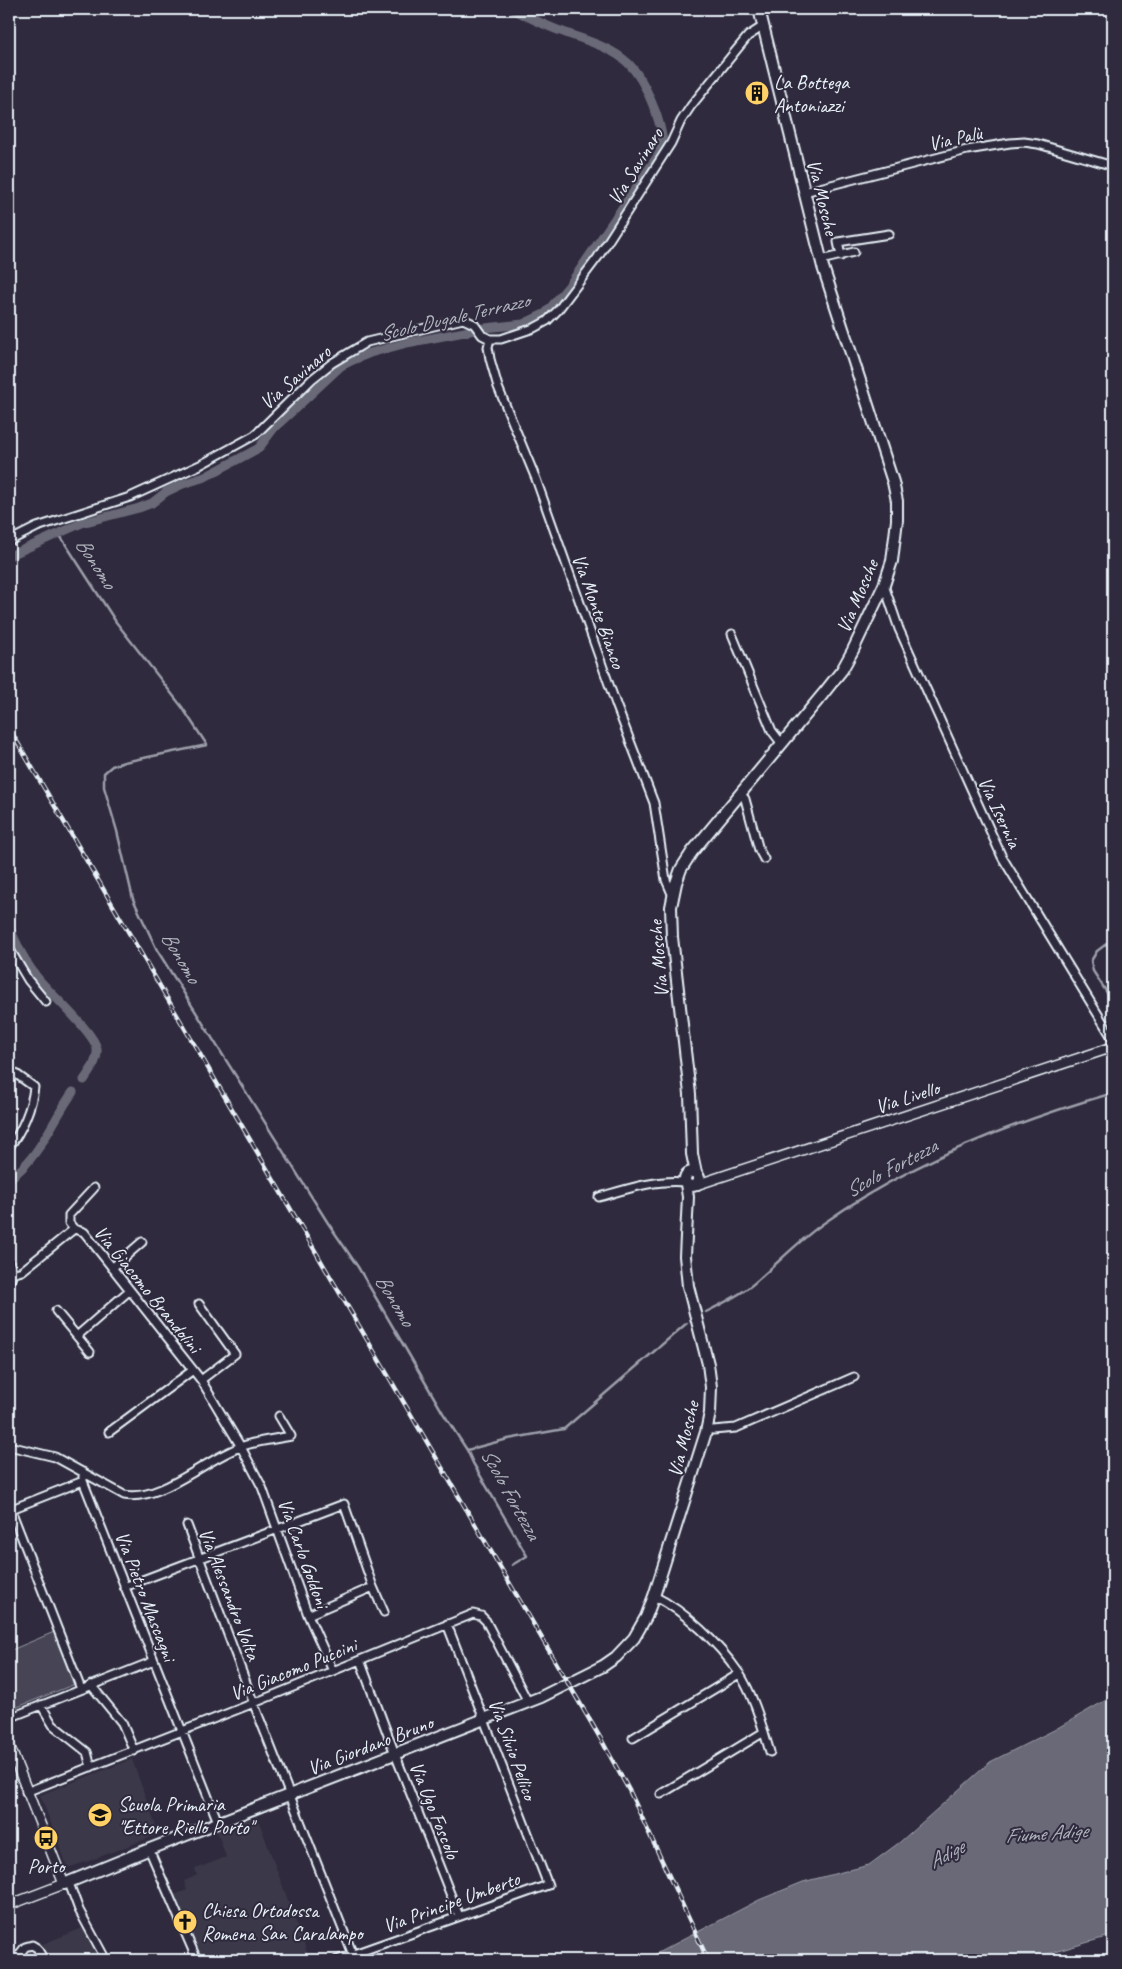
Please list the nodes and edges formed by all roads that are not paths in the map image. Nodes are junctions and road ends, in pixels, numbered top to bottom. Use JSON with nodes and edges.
{"nodes":[{"id":1,"x":758,"y":9,"type":"edge"},
{"id":2,"x":762,"y":27,"type":"junction"},
{"id":3,"x":1113,"y":166,"type":"edge"},
{"id":4,"x":804,"y":192,"type":"junction"},
{"id":5,"x":889,"y":234,"type":"dead end"},
{"id":6,"x":854,"y":252,"type":"dead end"},
{"id":7,"x":841,"y":256,"type":"junction"},
{"id":8,"x":821,"y":260,"type":"junction"},
{"id":9,"x":490,"y":339,"type":"junction"},
{"id":10,"x":9,"y":541,"type":"edge"},
{"id":11,"x":884,"y":585,"type":"junction"},
{"id":12,"x":732,"y":634,"type":"dead end"},
{"id":13,"x":782,"y":744,"type":"junction"},
{"id":14,"x":741,"y":794,"type":"junction"},
{"id":15,"x":764,"y":859,"type":"dead end"},
{"id":16,"x":673,"y":896,"type":"junction"},
{"id":17,"x":9,"y":948,"type":"edge"},
{"id":18,"x":46,"y":1002,"type":"dead end"},
{"id":19,"x":1113,"y":1039,"type":"edge"},
{"id":20,"x":1113,"y":1047,"type":"edge"},
{"id":21,"x":9,"y":1078,"type":"edge"},
{"id":22,"x":9,"y":1147,"type":"edge"},
{"id":23,"x":689,"y":1180,"type":"junction"},
{"id":24,"x":94,"y":1188,"type":"dead end"},
{"id":25,"x":599,"y":1197,"type":"dead end"},
{"id":26,"x":74,"y":1229,"type":"junction"},
{"id":27,"x":142,"y":1242,"type":"dead end"},
{"id":28,"x":9,"y":1261,"type":"edge"},
{"id":29,"x":112,"y":1268,"type":"junction"},
{"id":30,"x":12,"y":1274,"type":"junction"},
{"id":31,"x":9,"y":1283,"type":"edge"},
{"id":32,"x":130,"y":1290,"type":"junction"},
{"id":33,"x":199,"y":1304,"type":"dead end"},
{"id":34,"x":56,"y":1311,"type":"dead end"},
{"id":35,"x":77,"y":1336,"type":"junction"},
{"id":36,"x":90,"y":1352,"type":"dead end"},
{"id":37,"x":193,"y":1370,"type":"junction"},
{"id":38,"x":854,"y":1377,"type":"dead end"},
{"id":39,"x":201,"y":1380,"type":"junction"},
{"id":40,"x":279,"y":1416,"type":"dead end"},
{"id":41,"x":713,"y":1430,"type":"dead end"},
{"id":42,"x":109,"y":1432,"type":"dead end"},
{"id":43,"x":9,"y":1446,"type":"edge"},
{"id":44,"x":241,"y":1446,"type":"junction"},
{"id":45,"x":83,"y":1472,"type":"junction"},
{"id":46,"x":83,"y":1481,"type":"junction"},
{"id":47,"x":9,"y":1508,"type":"edge"},
{"id":48,"x":187,"y":1525,"type":"dead end"},
{"id":49,"x":278,"y":1528,"type":"junction"},
{"id":50,"x":199,"y":1558,"type":"junction"},
{"id":51,"x":124,"y":1587,"type":"junction"},
{"id":52,"x":373,"y":1587,"type":"junction"},
{"id":53,"x":654,"y":1596,"type":"junction"},
{"id":54,"x":384,"y":1612,"type":"dead end"},
{"id":55,"x":308,"y":1614,"type":"junction"},
{"id":56,"x":447,"y":1624,"type":"junction"},
{"id":57,"x":360,"y":1660,"type":"junction"},
{"id":58,"x":154,"y":1661,"type":"junction"},
{"id":59,"x":333,"y":1671,"type":"junction"},
{"id":60,"x":739,"y":1674,"type":"junction"},
{"id":61,"x":91,"y":1685,"type":"junction"},
{"id":62,"x":81,"y":1689,"type":"junction"},
{"id":63,"x":528,"y":1702,"type":"junction"},
{"id":64,"x":254,"y":1703,"type":"junction"},
{"id":65,"x":41,"y":1705,"type":"junction"},
{"id":66,"x":9,"y":1718,"type":"edge"},
{"id":67,"x":484,"y":1719,"type":"junction"},
{"id":68,"x":182,"y":1731,"type":"junction"},
{"id":69,"x":764,"y":1732,"type":"junction"},
{"id":70,"x":632,"y":1738,"type":"dead end"},
{"id":71,"x":9,"y":1745,"type":"edge"},
{"id":72,"x":134,"y":1751,"type":"junction"},
{"id":73,"x":770,"y":1752,"type":"dead end"},
{"id":74,"x":395,"y":1754,"type":"junction"},
{"id":75,"x":91,"y":1767,"type":"junction"},
{"id":76,"x":26,"y":1792,"type":"junction"},
{"id":77,"x":661,"y":1794,"type":"dead end"},
{"id":78,"x":291,"y":1795,"type":"junction"},
{"id":79,"x":218,"y":1822,"type":"junction"},
{"id":80,"x":149,"y":1849,"type":"junction"},
{"id":81,"x":66,"y":1884,"type":"junction"},
{"id":82,"x":548,"y":1885,"type":"joint"},
{"id":83,"x":9,"y":1905,"type":"edge"},
{"id":84,"x":459,"y":1916,"type":"junction"},
{"id":85,"x":43,"y":1957,"type":"edge"},
{"id":86,"x":354,"y":1957,"type":"edge"},
{"id":87,"x":15,"y":1960,"type":"edge"},
{"id":88,"x":106,"y":1960,"type":"edge"},
{"id":89,"x":197,"y":1960,"type":"edge"},
{"id":90,"x":337,"y":1960,"type":"edge"}],
"edges":[{"from":1,"to":2,"type":"main road","name":"Via Mosche"},
{"from":2,"to":4,"type":"main road","name":"Via Mosche"},
{"from":2,"to":9,"type":"street","name":"Via Savinaro"},
{"from":3,"to":4,"type":"street","name":"Via Palù"},
{"from":4,"to":8,"type":"main road","name":"Via Mosche"},
{"from":5,"to":7,"type":"street"},
{"from":6,"to":7,"type":"street"},
{"from":7,"to":8,"type":"street"},
{"from":8,"to":11,"type":"main road","name":"Via Mosche"},
{"from":9,"to":10,"type":"street","name":"Via Savinaro"},
{"from":9,"to":16,"type":"street","name":"Via Monte Bianco"},
{"from":11,"to":13,"type":"main road","name":"Via Mosche"},
{"from":11,"to":19,"type":"street","name":"Via Isernia"},
{"from":12,"to":13,"type":"street"},
{"from":13,"to":14,"type":"main road","name":"Via Mosche"},
{"from":14,"to":15,"type":"street"},
{"from":14,"to":16,"type":"main road","name":"Via Mosche"},
{"from":16,"to":23,"type":"main road","name":"Via Mosche"},
{"from":17,"to":18,"type":"street"},
{"from":20,"to":23,"type":"street","name":"Via Livello"},
{"from":21,"to":22,"type":"street"},
{"from":23,"to":25,"type":"street"},
{"from":23,"to":53,"type":"main road","name":"Via Mosche"},
{"from":24,"to":26,"type":"street"},
{"from":26,"to":29,"type":"street","name":"Via Giacomo Brandolini"},
{"from":26,"to":30,"type":"street","name":"Via Giacomo Brandolini"},
{"from":27,"to":29,"type":"street"},
{"from":28,"to":30,"type":"street"},
{"from":29,"to":32,"type":"street","name":"Via Giacomo Brandolini"},
{"from":30,"to":31,"type":"street"},
{"from":32,"to":35,"type":"street"},
{"from":32,"to":37,"type":"street","name":"Via Giacomo Brandolini"},
{"from":33,"to":39,"type":"street"},
{"from":34,"to":35,"type":"street"},
{"from":35,"to":36,"type":"street"},
{"from":37,"to":39,"type":"street","name":"Via Giacomo Brandolini"},
{"from":37,"to":42,"type":"street"},
{"from":38,"to":41,"type":"street"},
{"from":39,"to":44,"type":"street","name":"Via Giacomo Brandolini"},
{"from":40,"to":44,"type":"street"},
{"from":43,"to":45,"type":"street"},
{"from":44,"to":45,"type":"street"},
{"from":44,"to":49,"type":"street","name":"Via Carlo Goldoni"},
{"from":45,"to":46,"type":"street","name":"Via Pietro Mascagni"},
{"from":46,"to":47,"type":"street"},
{"from":46,"to":51,"type":"street","name":"Via Pietro Mascagni"},
{"from":47,"to":62,"type":"street"},
{"from":48,"to":50,"type":"street","name":"Via Alessandro Volta"},
{"from":49,"to":50,"type":"street"},
{"from":49,"to":52,"type":"street"},
{"from":49,"to":55,"type":"street","name":"Via Carlo Goldoni"},
{"from":50,"to":51,"type":"street"},
{"from":50,"to":64,"type":"street","name":"Via Alessandro Volta"},
{"from":51,"to":58,"type":"street","name":"Via Pietro Mascagni"},
{"from":52,"to":54,"type":"street"},
{"from":52,"to":55,"type":"street"},
{"from":53,"to":60,"type":"street"},
{"from":53,"to":63,"type":"main road","name":"Via Giordano Bruno"},
{"from":55,"to":59,"type":"street","name":"Via Carlo Goldoni"},
{"from":56,"to":57,"type":"street","name":"Via Giacomo Puccini"},
{"from":56,"to":63,"type":"street","name":"Via Giacomo Puccini"},
{"from":56,"to":67,"type":"street","name":"Via Silvio Pellico"},
{"from":57,"to":59,"type":"street","name":"Via Giacomo Puccini"},
{"from":57,"to":74,"type":"street","name":"Via Ugo Foscolo"},
{"from":58,"to":61,"type":"street"},
{"from":58,"to":68,"type":"street","name":"Via Pietro Mascagni"},
{"from":59,"to":64,"type":"street","name":"Via Giacomo Puccini"},
{"from":60,"to":69,"type":"street"},
{"from":60,"to":70,"type":"street"},
{"from":61,"to":62,"type":"street"},
{"from":61,"to":72,"type":"street"},
{"from":62,"to":65,"type":"street"},
{"from":63,"to":67,"type":"main road","name":"Via Giordano Bruno"},
{"from":64,"to":68,"type":"street","name":"Via Giacomo Puccini"},
{"from":64,"to":78,"type":"street","name":"Via Alessandro Volta"},
{"from":65,"to":66,"type":"street"},
{"from":65,"to":75,"type":"street"},
{"from":67,"to":74,"type":"main road","name":"Via Giordano Bruno"},
{"from":67,"to":82,"type":"street","name":"Via Silvio Pellico"},
{"from":68,"to":72,"type":"street","name":"Via Giacomo Puccini"},
{"from":68,"to":79,"type":"street","name":"Via Pietro Mascagni"},
{"from":69,"to":73,"type":"street"},
{"from":69,"to":77,"type":"street"},
{"from":71,"to":76,"type":"street"},
{"from":72,"to":75,"type":"street","name":"Via Giacomo Puccini"},
{"from":74,"to":78,"type":"main road","name":"Via Giordano Bruno"},
{"from":74,"to":84,"type":"street","name":"Via Ugo Foscolo"},
{"from":75,"to":76,"type":"street","name":"Via Giacomo Puccini"},
{"from":76,"to":81,"type":"street"},
{"from":78,"to":79,"type":"main road","name":"Via Giordano Bruno"},
{"from":78,"to":86,"type":"street","name":"Via Alessandro Volta"},
{"from":79,"to":80,"type":"main road","name":"Via Giordano Bruno"},
{"from":80,"to":81,"type":"main road","name":"Via Giordano Bruno"},
{"from":80,"to":89,"type":"street"},
{"from":81,"to":83,"type":"street"},
{"from":81,"to":88,"type":"street"},
{"from":82,"to":84,"type":"street","name":"Via Principe Umberto"},
{"from":84,"to":86,"type":"street","name":"Via Principe Umberto"},
{"from":85,"to":87,"type":"street"},
{"from":86,"to":90,"type":"street","name":"Via Principe Umberto"}]}
